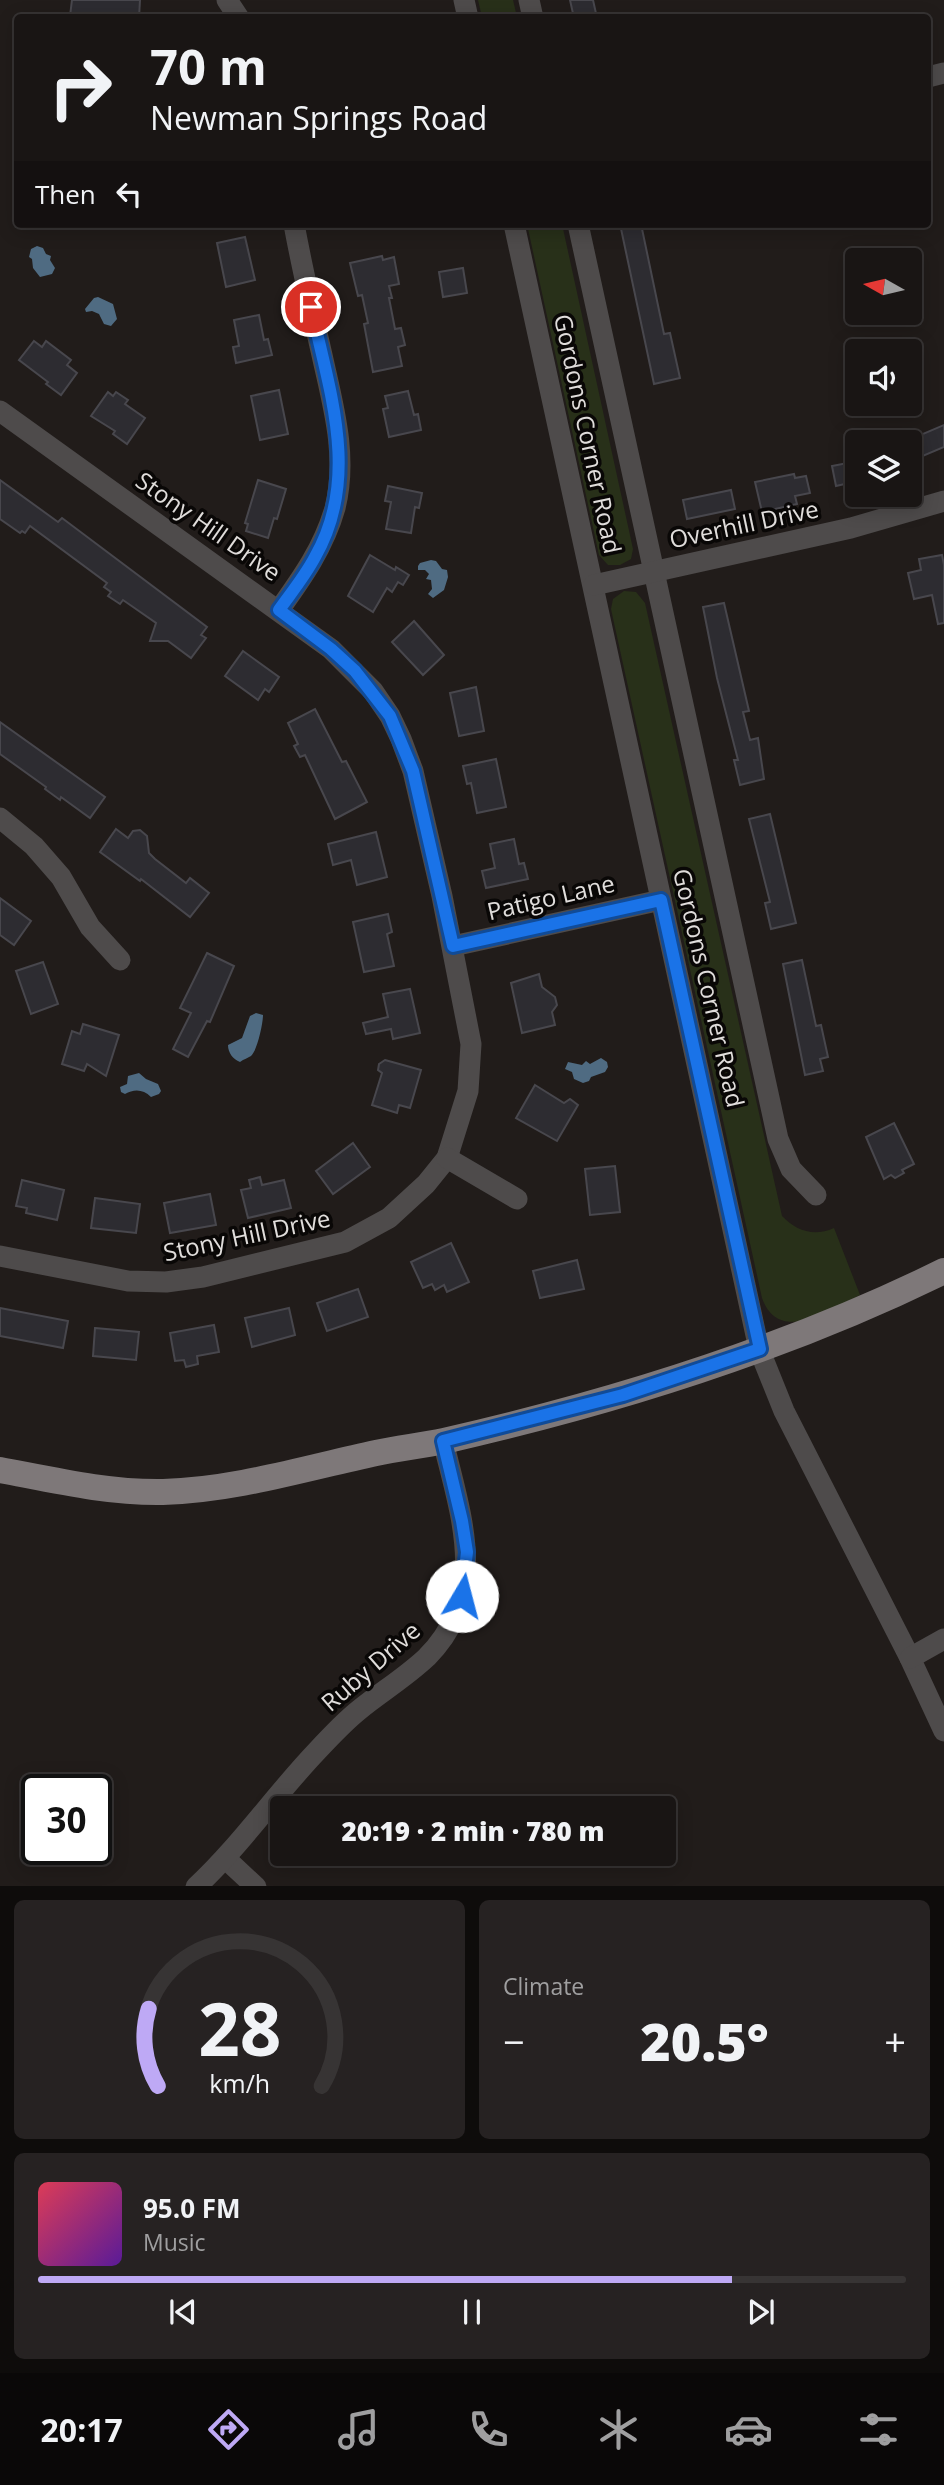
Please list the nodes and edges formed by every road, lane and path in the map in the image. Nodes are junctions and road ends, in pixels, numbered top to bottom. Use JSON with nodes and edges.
{"nodes":[{"id":1,"x":295,"y":228,"type":"edge"},
{"id":2,"x":515,"y":228,"type":"edge"},
{"id":3,"x":579,"y":228,"type":"edge"},
{"id":4,"x":0,"y":411,"type":"edge"},
{"id":5,"x":944,"y":500,"type":"edge"},
{"id":6,"x":654,"y":571,"type":"junction"},
{"id":7,"x":594,"y":585,"type":"junction"},
{"id":8,"x":279,"y":610,"type":"junction"},
{"id":9,"x":0,"y":818,"type":"edge"},
{"id":10,"x":661,"y":900,"type":"junction"},
{"id":11,"x":453,"y":946,"type":"junction"},
{"id":12,"x":120,"y":960,"type":"dead end"},
{"id":13,"x":447,"y":1158,"type":"junction"},
{"id":14,"x":816,"y":1195,"type":"dead end"},
{"id":15,"x":517,"y":1199,"type":"dead end"},
{"id":16,"x":0,"y":1256,"type":"edge"},
{"id":17,"x":944,"y":1271,"type":"edge"},
{"id":18,"x":760,"y":1349,"type":"junction"},
{"id":19,"x":443,"y":1441,"type":"junction"},
{"id":20,"x":0,"y":1470,"type":"edge"},
{"id":21,"x":944,"y":1639,"type":"edge"},
{"id":22,"x":910,"y":1658,"type":"junction"},
{"id":23,"x":944,"y":1731,"type":"edge"},
{"id":24,"x":226,"y":1858,"type":"junction"},
{"id":25,"x":196,"y":1886,"type":"edge"},
{"id":26,"x":256,"y":1886,"type":"edge"}],
"edges":[{"from":1,"to":8,"type":"street"},
{"from":2,"to":7,"type":"street","name":"Gordons Corner Road"},
{"from":3,"to":6,"type":"street","name":"Gordons Corner Road"},
{"from":4,"to":8,"type":"street","name":"Stony Hill Drive"},
{"from":5,"to":6,"type":"street","name":"Overhill Drive"},
{"from":6,"to":7,"type":"street","name":"Overhill Drive"},
{"from":6,"to":14,"type":"street","name":"Gordons Corner Road"},
{"from":7,"to":10,"type":"street","name":"Gordons Corner Road"},
{"from":8,"to":11,"type":"street","name":"Stony Hill Drive"},
{"from":9,"to":12,"type":"street"},
{"from":10,"to":11,"type":"street","name":"Patigo Lane"},
{"from":10,"to":18,"type":"street","name":"Gordons Corner Road"},
{"from":11,"to":13,"type":"street","name":"Stony Hill Drive"},
{"from":13,"to":15,"type":"street"},
{"from":13,"to":16,"type":"street","name":"Stony Hill Drive"},
{"from":17,"to":18,"type":"main road"},
{"from":18,"to":19,"type":"main road"},
{"from":18,"to":22,"type":"street","name":"Gordons Corner Road"},
{"from":19,"to":20,"type":"main road"},
{"from":19,"to":24,"type":"street","name":"Ruby Drive"},
{"from":21,"to":22,"type":"street"},
{"from":22,"to":23,"type":"street","name":"Gordons Corner Road"},
{"from":24,"to":25,"type":"street","name":"Ruby Drive"},
{"from":24,"to":26,"type":"street"}]}
